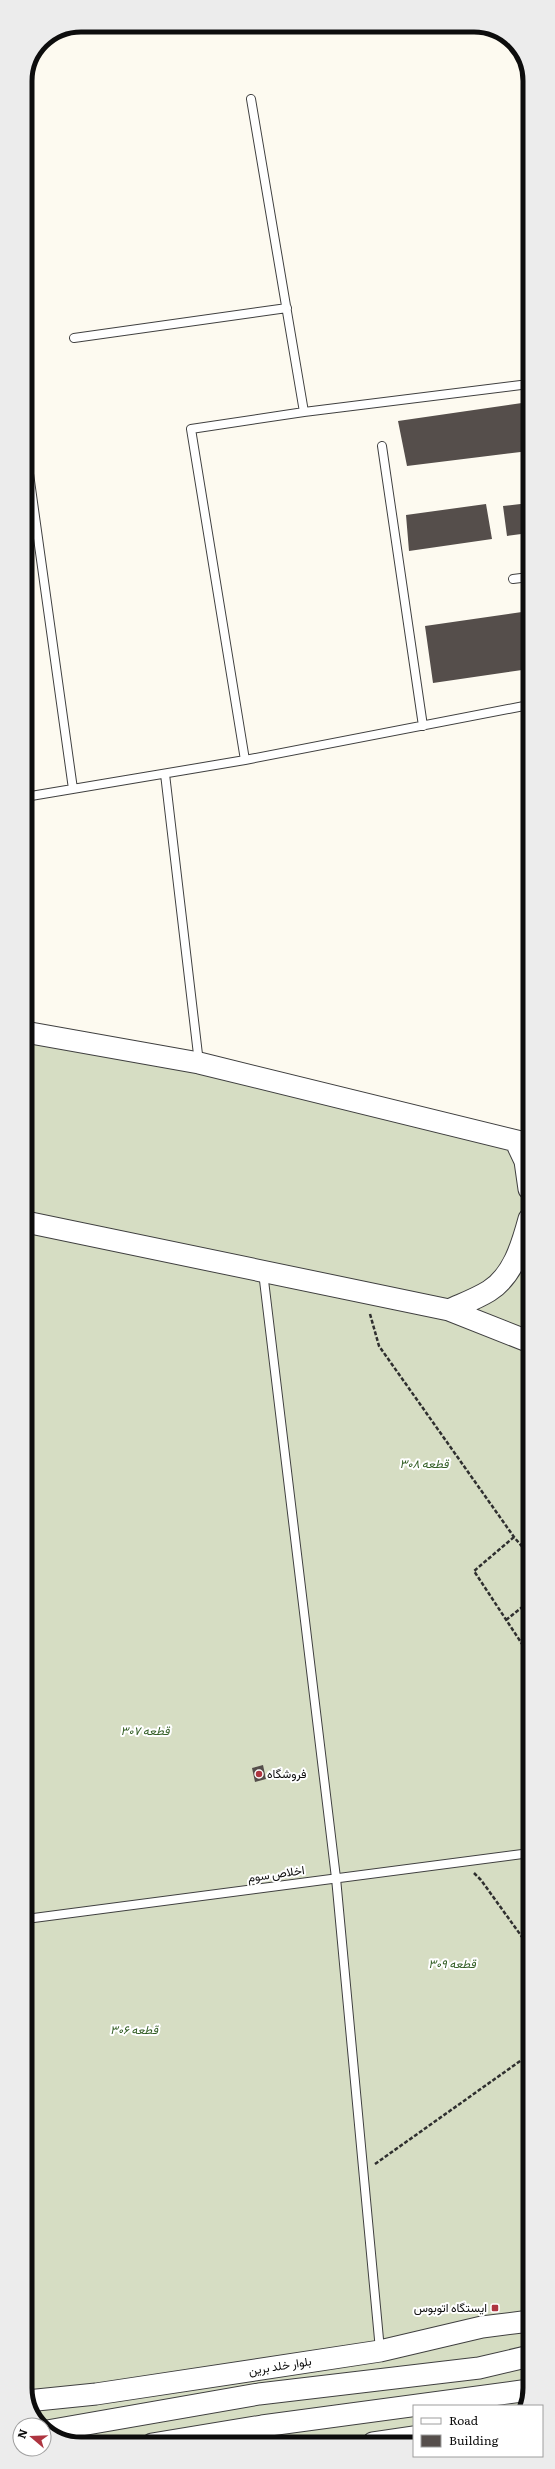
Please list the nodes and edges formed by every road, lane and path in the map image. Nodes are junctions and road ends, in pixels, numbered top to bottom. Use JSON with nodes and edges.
{"nodes":[{"id":1,"x":252,"y":99,"type":"dead end"},
{"id":2,"x":287,"y":308,"type":"junction"},
{"id":3,"x":74,"y":338,"type":"dead end"},
{"id":4,"x":523,"y":385,"type":"edge"},
{"id":5,"x":304,"y":412,"type":"junction"},
{"id":6,"x":382,"y":446,"type":"dead end"},
{"id":7,"x":32,"y":495,"type":"edge"},
{"id":8,"x":523,"y":578,"type":"edge"},
{"id":9,"x":513,"y":579,"type":"dead end"},
{"id":10,"x":523,"y":706,"type":"edge"},
{"id":11,"x":423,"y":726,"type":"junction"},
{"id":12,"x":245,"y":760,"type":"junction"},
{"id":13,"x":165,"y":774,"type":"junction"},
{"id":14,"x":73,"y":789,"type":"junction"},
{"id":15,"x":32,"y":796,"type":"edge"},
{"id":16,"x":32,"y":1033,"type":"edge"},
{"id":17,"x":199,"y":1064,"type":"junction"},
{"id":18,"x":523,"y":1143,"type":"edge"},
{"id":19,"x":32,"y":1223,"type":"edge"},
{"id":20,"x":523,"y":1243,"type":"edge"},
{"id":21,"x":263,"y":1272,"type":"junction"},
{"id":22,"x":364,"y":1293,"type":"junction"},
{"id":23,"x":449,"y":1310,"type":"junction"},
{"id":24,"x":523,"y":1339,"type":"edge"},
{"id":25,"x":514,"y":1537,"type":"junction"},
{"id":26,"x":523,"y":1548,"type":"edge"},
{"id":27,"x":523,"y":1606,"type":"edge"},
{"id":28,"x":506,"y":1620,"type":"junction"},
{"id":29,"x":523,"y":1646,"type":"edge"},
{"id":30,"x":523,"y":1854,"type":"edge"},
{"id":31,"x":462,"y":1862,"type":"junction"},
{"id":32,"x":336,"y":1878,"type":"junction"},
{"id":33,"x":32,"y":1918,"type":"edge"},
{"id":34,"x":523,"y":1938,"type":"edge"},
{"id":35,"x":523,"y":2059,"type":"edge"},
{"id":36,"x":362,"y":2174,"type":"junction"},
{"id":37,"x":523,"y":2323,"type":"edge"},
{"id":38,"x":380,"y":2352,"type":"junction"},
{"id":39,"x":523,"y":2358,"type":"edge"},
{"id":40,"x":523,"y":2391,"type":"edge"},
{"id":41,"x":34,"y":2400,"type":"edge"},
{"id":42,"x":418,"y":2405,"type":"edge"},
{"id":43,"x":413,"y":2406,"type":"edge"},
{"id":44,"x":55,"y":2430,"type":"edge"},
{"id":45,"x":196,"y":2437,"type":"edge"}],
"edges":[{"from":1,"to":2,"type":"lane"},
{"from":2,"to":3,"type":"lane"},
{"from":2,"to":5,"type":"lane"},
{"from":4,"to":5,"type":"lane"},
{"from":5,"to":12,"type":"lane"},
{"from":6,"to":11,"type":"lane"},
{"from":7,"to":14,"type":"lane"},
{"from":8,"to":9,"type":"lane"},
{"from":10,"to":11,"type":"lane"},
{"from":11,"to":12,"type":"lane"},
{"from":12,"to":13,"type":"lane"},
{"from":13,"to":14,"type":"lane"},
{"from":13,"to":17,"type":"lane"},
{"from":14,"to":15,"type":"lane"},
{"from":16,"to":17,"type":"street"},
{"from":17,"to":18,"type":"street"},
{"from":19,"to":21,"type":"street"},
{"from":20,"to":23,"type":"street"},
{"from":21,"to":22,"type":"street"},
{"from":21,"to":32,"type":"lane"},
{"from":22,"to":23,"type":"street"},
{"from":22,"to":25,"type":"path"},
{"from":23,"to":24,"type":"street"},
{"from":25,"to":26,"type":"path"},
{"from":25,"to":28,"type":"path"},
{"from":27,"to":28,"type":"path"},
{"from":28,"to":29,"type":"path"},
{"from":30,"to":31,"type":"lane","name":"اخلاص سوم"},
{"from":31,"to":32,"type":"lane","name":"اخلاص سوم"},
{"from":31,"to":34,"type":"path"},
{"from":32,"to":33,"type":"lane","name":"اخلاص سوم"},
{"from":32,"to":36,"type":"lane"},
{"from":35,"to":36,"type":"path"},
{"from":36,"to":38,"type":"lane"},
{"from":37,"to":38,"type":"street","name":"بلوار خلد برین"},
{"from":38,"to":41,"type":"street","name":"بلوار خلد برین"},
{"from":39,"to":44,"type":"street"},
{"from":40,"to":42,"type":"street"},
{"from":43,"to":45,"type":"street"}]}
